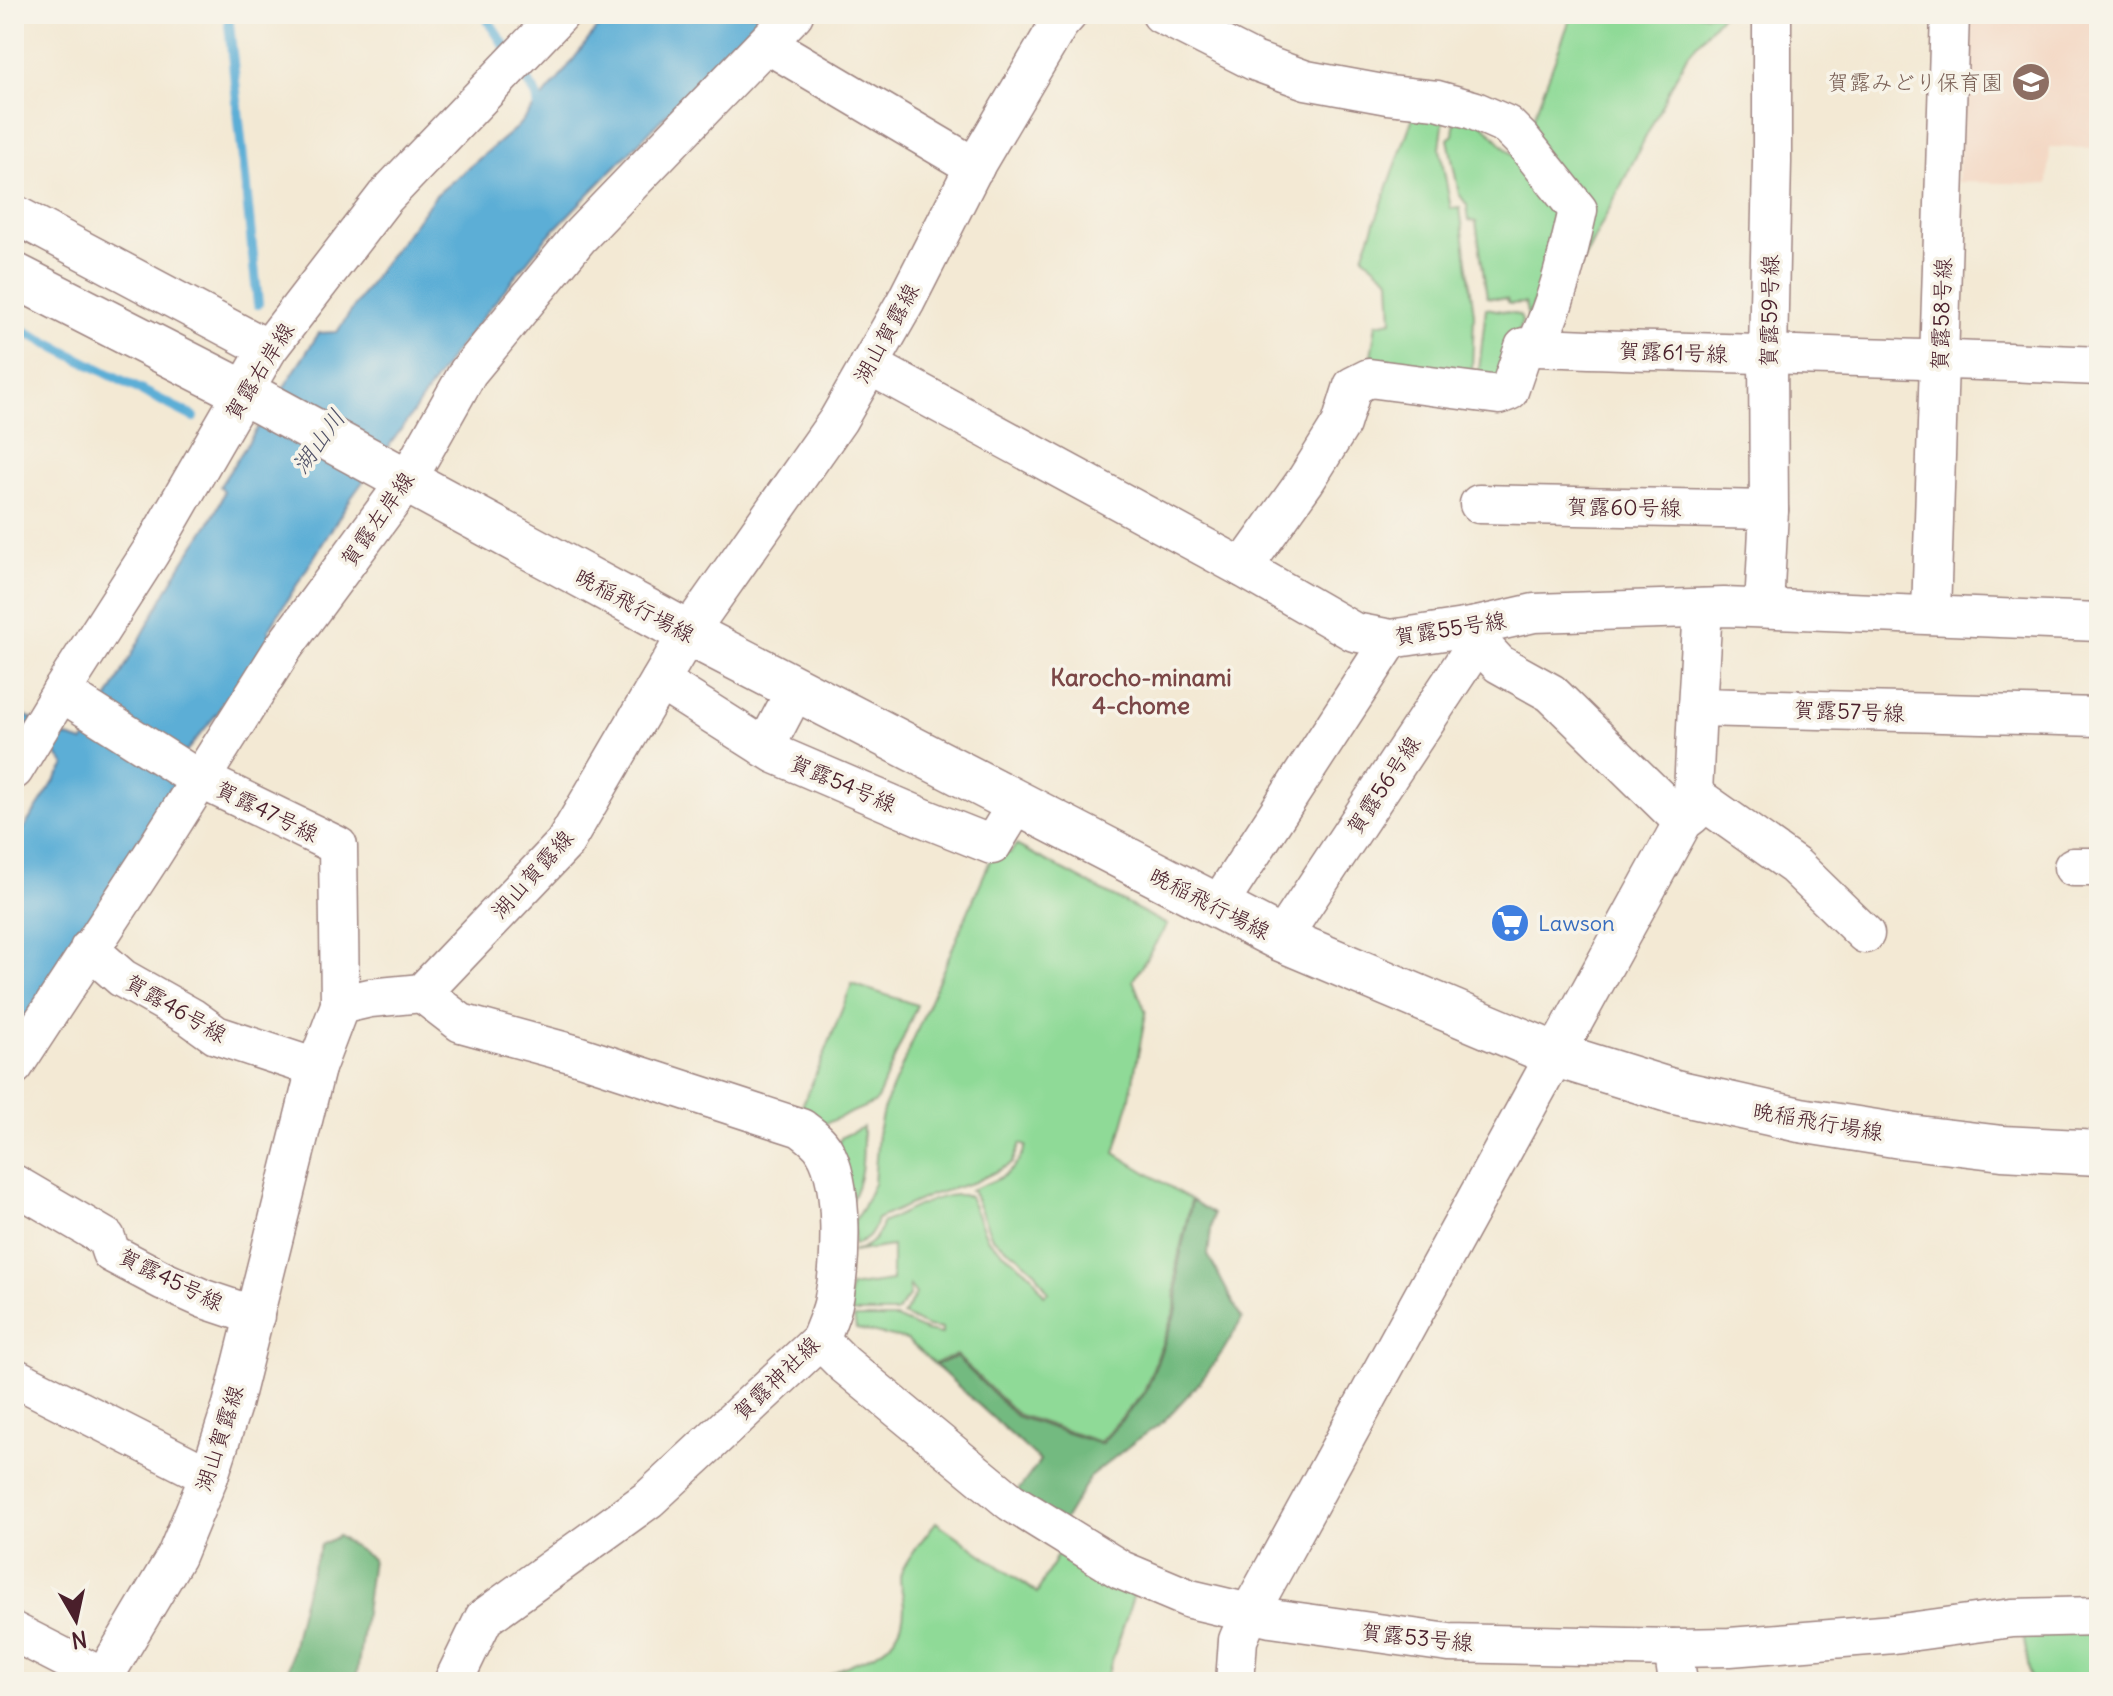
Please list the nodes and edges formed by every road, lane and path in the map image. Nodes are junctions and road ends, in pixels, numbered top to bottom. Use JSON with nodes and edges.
{"nodes":[{"id":1,"x":560,"y":14,"type":"edge"},
{"id":2,"x":794,"y":14,"type":"edge"},
{"id":3,"x":1068,"y":14,"type":"edge"},
{"id":4,"x":1161,"y":14,"type":"edge"},
{"id":5,"x":1772,"y":14,"type":"edge"},
{"id":6,"x":1950,"y":14,"type":"edge"},
{"id":7,"x":767,"y":44,"type":"junction"},
{"id":8,"x":975,"y":167,"type":"junction"},
{"id":9,"x":14,"y":214,"type":"edge"},
{"id":10,"x":14,"y":275,"type":"edge"},
{"id":11,"x":1535,"y":347,"type":"junction"},
{"id":12,"x":268,"y":349,"type":"junction"},
{"id":13,"x":1768,"y":355,"type":"junction"},
{"id":14,"x":1939,"y":359,"type":"junction"},
{"id":15,"x":869,"y":365,"type":"junction"},
{"id":16,"x":2099,"y":366,"type":"edge"},
{"id":17,"x":249,"y":396,"type":"junction"},
{"id":18,"x":396,"y":476,"type":"junction"},
{"id":19,"x":1479,"y":504,"type":"dead end"},
{"id":20,"x":1769,"y":510,"type":"junction"},
{"id":21,"x":1243,"y":568,"type":"junction"},
{"id":22,"x":1703,"y":608,"type":"junction"},
{"id":23,"x":1764,"y":608,"type":"junction"},
{"id":24,"x":1931,"y":614,"type":"junction"},
{"id":25,"x":2099,"y":622,"type":"edge"},
{"id":26,"x":1477,"y":626,"type":"junction"},
{"id":27,"x":688,"y":633,"type":"junction"},
{"id":28,"x":1391,"y":639,"type":"junction"},
{"id":29,"x":660,"y":681,"type":"junction"},
{"id":30,"x":796,"y":689,"type":"junction"},
{"id":31,"x":72,"y":698,"type":"junction"},
{"id":32,"x":1697,"y":707,"type":"junction"},
{"id":33,"x":2099,"y":717,"type":"edge"},
{"id":34,"x":765,"y":748,"type":"junction"},
{"id":35,"x":14,"y":770,"type":"edge"},
{"id":36,"x":195,"y":776,"type":"junction"},
{"id":37,"x":1017,"y":804,"type":"junction"},
{"id":38,"x":1688,"y":808,"type":"junction"},
{"id":39,"x":1217,"y":907,"type":"junction"},
{"id":40,"x":1865,"y":934,"type":"dead end"},
{"id":41,"x":1281,"y":939,"type":"junction"},
{"id":42,"x":89,"y":949,"type":"junction"},
{"id":43,"x":422,"y":993,"type":"junction"},
{"id":44,"x":340,"y":1005,"type":"junction"},
{"id":45,"x":1556,"y":1055,"type":"junction"},
{"id":46,"x":14,"y":1066,"type":"edge"},
{"id":47,"x":316,"y":1068,"type":"junction"},
{"id":48,"x":2099,"y":1153,"type":"edge"},
{"id":49,"x":14,"y":1184,"type":"edge"},
{"id":50,"x":255,"y":1316,"type":"junction"},
{"id":51,"x":820,"y":1340,"type":"junction"},
{"id":52,"x":14,"y":1377,"type":"edge"},
{"id":53,"x":209,"y":1476,"type":"junction"},
{"id":54,"x":1250,"y":1612,"type":"junction"},
{"id":55,"x":2099,"y":1616,"type":"edge"},
{"id":56,"x":14,"y":1632,"type":"edge"},
{"id":57,"x":1675,"y":1665,"type":"edge"},
{"id":58,"x":102,"y":1680,"type":"edge"},
{"id":59,"x":453,"y":1682,"type":"edge"},
{"id":60,"x":1235,"y":1682,"type":"edge"}],
"edges":[{"from":1,"to":12,"type":"street","name":"賀露右岸線"},
{"from":2,"to":7,"type":"street","name":"賀露左岸線"},
{"from":3,"to":8,"type":"street","name":"湖山賀露線"},
{"from":4,"to":11,"type":"street"},
{"from":5,"to":13,"type":"street","name":"賀露59号線"},
{"from":6,"to":14,"type":"street","name":"賀露58号線"},
{"from":7,"to":8,"type":"street"},
{"from":7,"to":18,"type":"street","name":"賀露左岸線"},
{"from":8,"to":15,"type":"street","name":"湖山賀露線"},
{"from":9,"to":12,"type":"street"},
{"from":10,"to":17,"type":"street"},
{"from":11,"to":13,"type":"street","name":"賀露61号線"},
{"from":11,"to":21,"type":"street"},
{"from":12,"to":17,"type":"street","name":"賀露右岸線"},
{"from":13,"to":14,"type":"street","name":"賀露61号線"},
{"from":13,"to":20,"type":"street","name":"賀露59号線"},
{"from":14,"to":16,"type":"street","name":"賀露61号線"},
{"from":14,"to":24,"type":"street","name":"賀露58号線"},
{"from":15,"to":21,"type":"street","name":"賀露55号線"},
{"from":15,"to":27,"type":"street","name":"湖山賀露線"},
{"from":17,"to":18,"type":"street","name":"晩稲飛行場線"},
{"from":17,"to":31,"type":"street","name":"賀露右岸線"},
{"from":18,"to":27,"type":"street","name":"晩稲飛行場線"},
{"from":18,"to":36,"type":"street","name":"賀露左岸線"},
{"from":19,"to":20,"type":"street","name":"賀露60号線"},
{"from":20,"to":23,"type":"street","name":"賀露59号線"},
{"from":21,"to":28,"type":"street","name":"賀露55号線"},
{"from":22,"to":23,"type":"street","name":"賀露55号線"},
{"from":22,"to":26,"type":"street","name":"賀露55号線"},
{"from":22,"to":32,"type":"street"},
{"from":23,"to":24,"type":"street","name":"賀露55号線"},
{"from":24,"to":25,"type":"street","name":"賀露55号線"},
{"from":26,"to":28,"type":"street","name":"賀露55号線"},
{"from":26,"to":38,"type":"street"},
{"from":26,"to":41,"type":"street","name":"賀露56号線"},
{"from":27,"to":29,"type":"street","name":"湖山賀露線"},
{"from":27,"to":30,"type":"street","name":"晩稲飛行場線"},
{"from":28,"to":39,"type":"street"},
{"from":29,"to":34,"type":"street","name":"賀露54号線"},
{"from":29,"to":43,"type":"street","name":"湖山賀露線"},
{"from":30,"to":34,"type":"street"},
{"from":30,"to":37,"type":"street","name":"晩稲飛行場線"},
{"from":31,"to":35,"type":"street","name":"賀露右岸線"},
{"from":31,"to":36,"type":"street","name":"賀露47号線"},
{"from":32,"to":33,"type":"street","name":"賀露57号線"},
{"from":32,"to":38,"type":"street"},
{"from":34,"to":37,"type":"street","name":"賀露54号線"},
{"from":36,"to":42,"type":"street","name":"賀露左岸線"},
{"from":36,"to":44,"type":"street","name":"賀露47号線"},
{"from":37,"to":39,"type":"street","name":"晩稲飛行場線"},
{"from":38,"to":40,"type":"street"},
{"from":38,"to":45,"type":"street"},
{"from":39,"to":41,"type":"street","name":"晩稲飛行場線"},
{"from":41,"to":45,"type":"street","name":"晩稲飛行場線"},
{"from":42,"to":46,"type":"street","name":"賀露左岸線"},
{"from":42,"to":47,"type":"street","name":"賀露46号線"},
{"from":43,"to":44,"type":"street"},
{"from":43,"to":51,"type":"street","name":"賀露神社線"},
{"from":44,"to":47,"type":"street","name":"湖山賀露線"},
{"from":45,"to":48,"type":"street","name":"晩稲飛行場線"},
{"from":45,"to":54,"type":"street"},
{"from":47,"to":50,"type":"street","name":"湖山賀露線"},
{"from":49,"to":50,"type":"street","name":"賀露45号線"},
{"from":50,"to":53,"type":"street","name":"湖山賀露線"},
{"from":51,"to":54,"type":"street","name":"賀露53号線"},
{"from":51,"to":59,"type":"street","name":"賀露神社線"},
{"from":52,"to":53,"type":"street"},
{"from":53,"to":58,"type":"street","name":"湖山賀露線"},
{"from":54,"to":57,"type":"street","name":"賀露53号線"},
{"from":54,"to":60,"type":"street"},
{"from":55,"to":57,"type":"street","name":"賀露53号線"},
{"from":56,"to":58,"type":"street"}]}
